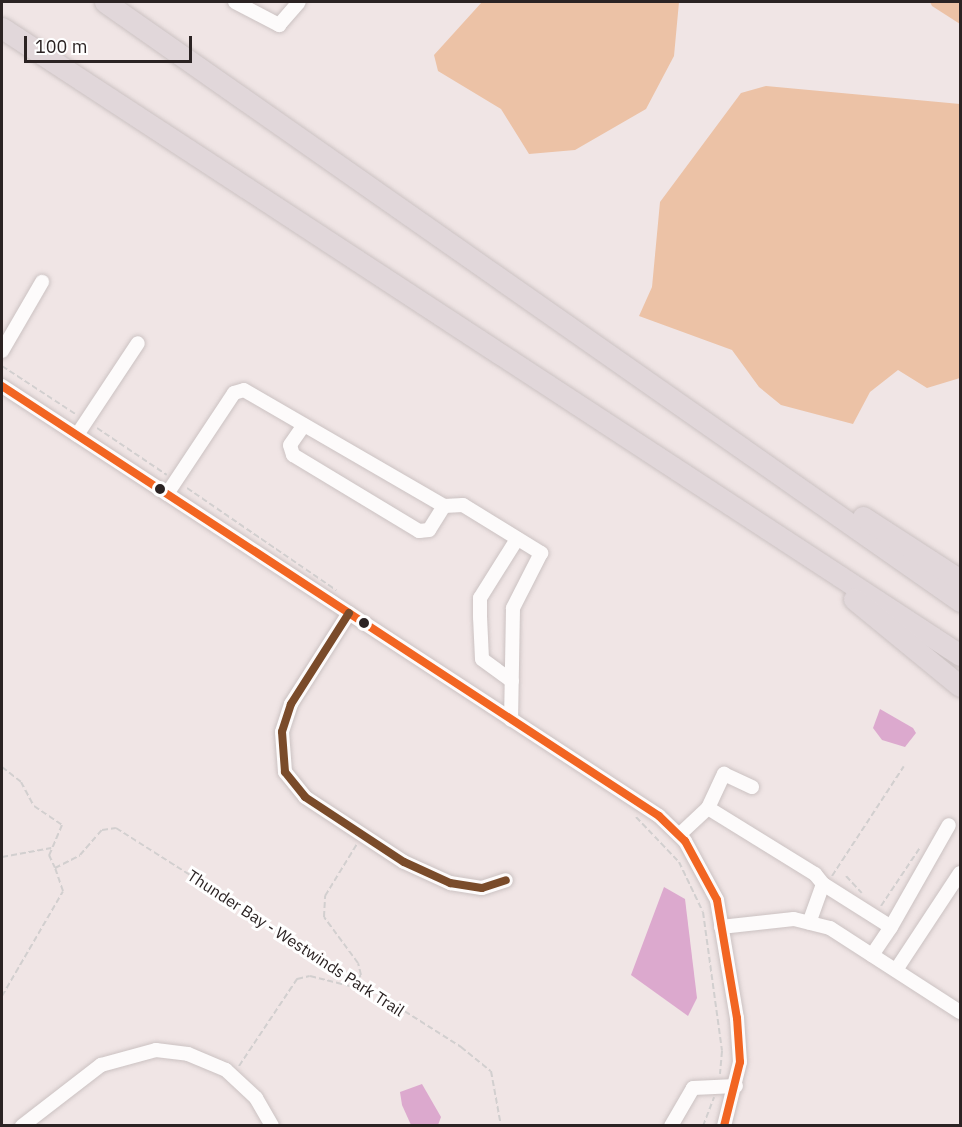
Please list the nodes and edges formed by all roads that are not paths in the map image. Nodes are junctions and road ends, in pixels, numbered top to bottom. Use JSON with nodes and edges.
{"nodes":[{"id":1,"x":105,"y":2,"type":"edge"},
{"id":2,"x":235,"y":2,"type":"edge"},
{"id":3,"x":299,"y":2,"type":"edge"},
{"id":4,"x":3,"y":29,"type":"edge"},
{"id":5,"x":42,"y":282,"type":"dead end"},
{"id":6,"x":138,"y":343,"type":"dead end"},
{"id":7,"x":594,"y":347,"type":"junction"},
{"id":8,"x":2,"y":351,"type":"edge"},
{"id":9,"x":2,"y":386,"type":"edge"},
{"id":10,"x":304,"y":425,"type":"junction"},
{"id":11,"x":77,"y":435,"type":"junction"},
{"id":12,"x":167,"y":494,"type":"junction"},
{"id":13,"x":444,"y":506,"type":"junction"},
{"id":14,"x":517,"y":538,"type":"junction"},
{"id":15,"x":809,"y":558,"type":"junction"},
{"id":16,"x":960,"y":580,"type":"edge"},
{"id":17,"x":960,"y":601,"type":"edge"},
{"id":18,"x":349,"y":613,"type":"junction"},
{"id":19,"x":960,"y":655,"type":"edge"},
{"id":20,"x":512,"y":681,"type":"junction"},
{"id":21,"x":960,"y":686,"type":"edge"},
{"id":22,"x":511,"y":720,"type":"junction"},
{"id":23,"x":752,"y":787,"type":"dead end"},
{"id":24,"x":708,"y":808,"type":"junction"},
{"id":25,"x":948,"y":825,"type":"dead end"},
{"id":26,"x":679,"y":835,"type":"junction"},
{"id":27,"x":960,"y":873,"type":"edge"},
{"id":28,"x":506,"y":880,"type":"dead end"},
{"id":29,"x":824,"y":885,"type":"junction"},
{"id":30,"x":810,"y":923,"type":"junction"},
{"id":31,"x":721,"y":927,"type":"junction"},
{"id":32,"x":891,"y":927,"type":"junction"},
{"id":33,"x":872,"y":955,"type":"junction"},
{"id":34,"x":896,"y":970,"type":"junction"},
{"id":35,"x":959,"y":1007,"type":"edge"},
{"id":36,"x":736,"y":1086,"type":"junction"},
{"id":37,"x":22,"y":1125,"type":"edge"},
{"id":38,"x":272,"y":1125,"type":"edge"},
{"id":39,"x":671,"y":1125,"type":"edge"},
{"id":40,"x":724,"y":1125,"type":"edge"}],
"edges":[{"from":1,"to":7,"type":"highway"},
{"from":2,"to":3,"type":"street"},
{"from":4,"to":15,"type":"highway"},
{"from":5,"to":8,"type":"street"},
{"from":6,"to":11,"type":"street"},
{"from":7,"to":16,"type":"highway"},
{"from":7,"to":17,"type":"highway"},
{"from":9,"to":11,"type":"street"},
{"from":10,"to":12,"type":"street"},
{"from":10,"to":13,"type":"street"},
{"from":10,"to":13,"type":"street"},
{"from":11,"to":12,"type":"street"},
{"from":12,"to":18,"type":"street"},
{"from":13,"to":14,"type":"street"},
{"from":14,"to":20,"type":"street"},
{"from":14,"to":20,"type":"street"},
{"from":15,"to":19,"type":"highway"},
{"from":15,"to":21,"type":"highway"},
{"from":18,"to":22,"type":"street"},
{"from":18,"to":28,"type":"street"},
{"from":20,"to":22,"type":"street"},
{"from":22,"to":26,"type":"street"},
{"from":23,"to":24,"type":"street"},
{"from":24,"to":26,"type":"street"},
{"from":24,"to":29,"type":"street"},
{"from":25,"to":32,"type":"street"},
{"from":26,"to":31,"type":"street"},
{"from":27,"to":34,"type":"street"},
{"from":29,"to":30,"type":"street"},
{"from":29,"to":32,"type":"street"},
{"from":30,"to":31,"type":"street"},
{"from":30,"to":33,"type":"street"},
{"from":31,"to":36,"type":"street"},
{"from":32,"to":33,"type":"street"},
{"from":33,"to":34,"type":"street"},
{"from":34,"to":35,"type":"street"},
{"from":36,"to":39,"type":"street"},
{"from":36,"to":40,"type":"street"},
{"from":37,"to":38,"type":"street"}]}
